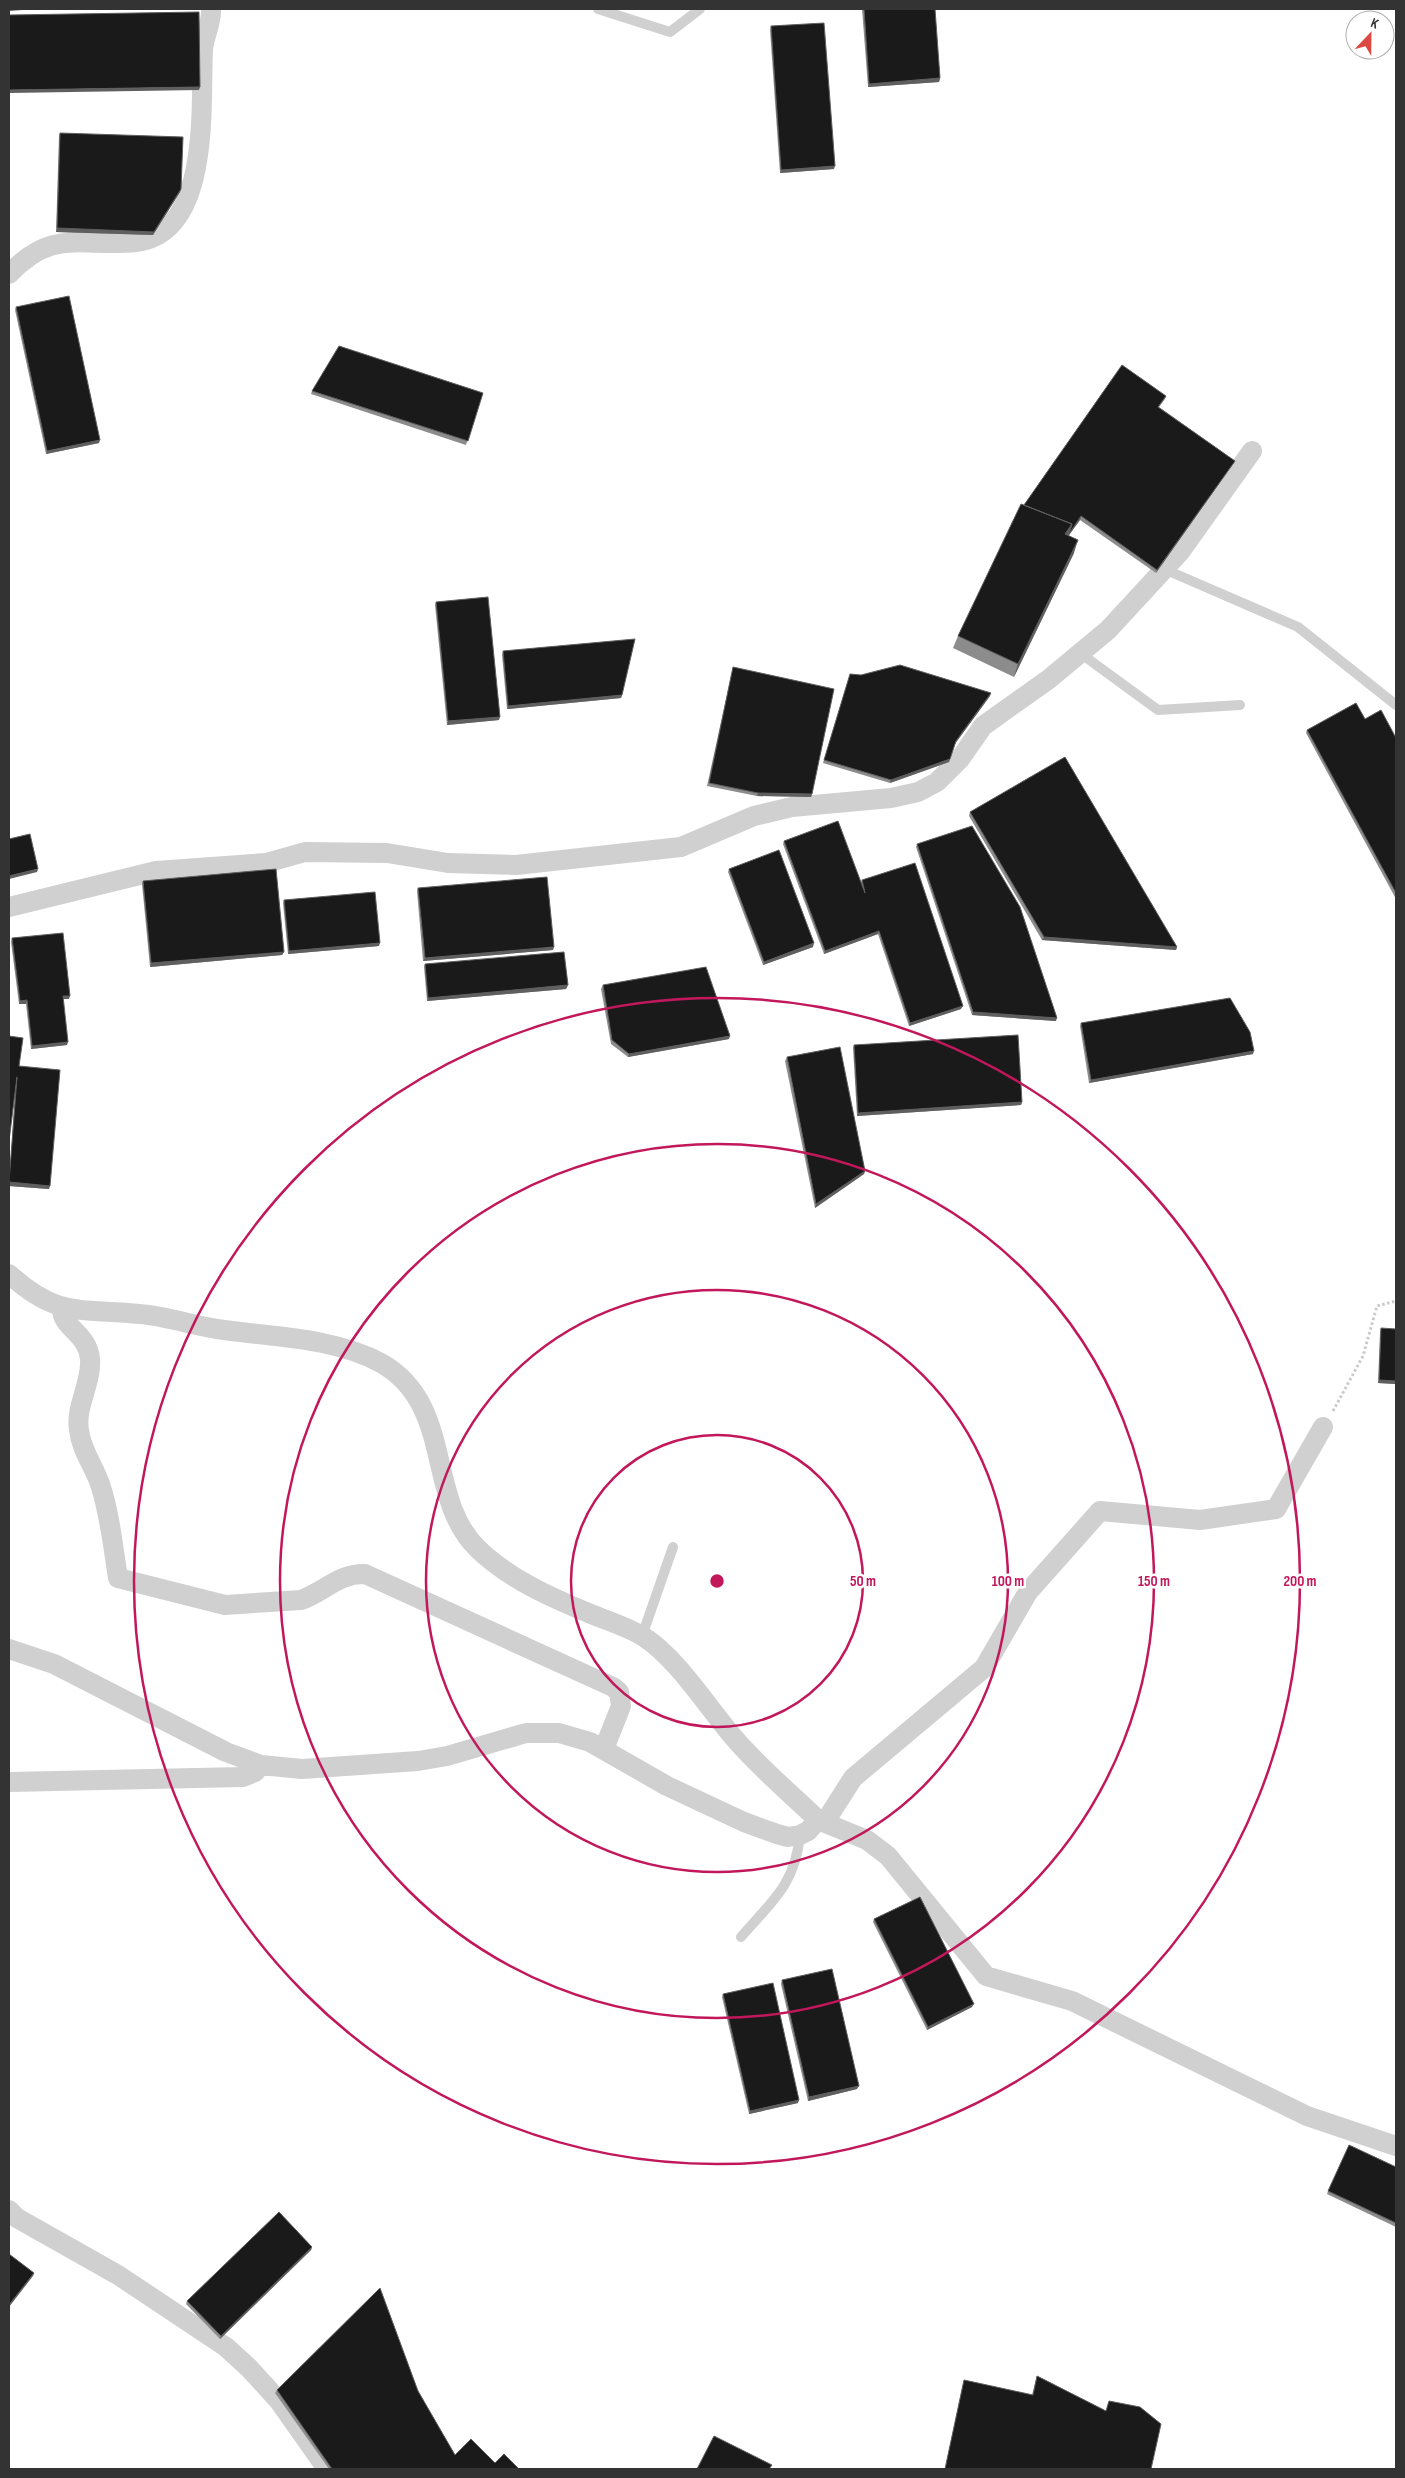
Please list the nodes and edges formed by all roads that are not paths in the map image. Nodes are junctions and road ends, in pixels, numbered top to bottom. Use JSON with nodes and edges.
{"nodes":[{"id":1,"x":211,"y":9,"type":"edge"},
{"id":2,"x":598,"y":9,"type":"edge"},
{"id":3,"x":700,"y":9,"type":"edge"},
{"id":4,"x":9,"y":274,"type":"edge"},
{"id":5,"x":1252,"y":451,"type":"dead end"},
{"id":6,"x":1164,"y":569,"type":"junction"},
{"id":7,"x":1080,"y":653,"type":"junction"},
{"id":8,"x":1240,"y":705,"type":"dead end"},
{"id":9,"x":1396,"y":705,"type":"edge"},
{"id":10,"x":9,"y":907,"type":"edge"},
{"id":11,"x":9,"y":1274,"type":"edge"},
{"id":12,"x":62,"y":1308,"type":"junction"},
{"id":13,"x":1324,"y":1427,"type":"road end"},
{"id":14,"x":673,"y":1547,"type":"dead end"},
{"id":15,"x":642,"y":1636,"type":"junction"},
{"id":16,"x":9,"y":1649,"type":"edge"},
{"id":17,"x":604,"y":1749,"type":"junction"},
{"id":18,"x":261,"y":1765,"type":"junction"},
{"id":19,"x":9,"y":1782,"type":"edge"},
{"id":20,"x":822,"y":1821,"type":"junction"},
{"id":21,"x":800,"y":1835,"type":"junction"},
{"id":22,"x":741,"y":1937,"type":"dead end"},
{"id":23,"x":1396,"y":2146,"type":"edge"},
{"id":24,"x":9,"y":2210,"type":"edge"},
{"id":25,"x":327,"y":2469,"type":"edge"}],
"edges":[{"from":1,"to":4,"type":"street"},
{"from":2,"to":3,"type":"lane"},
{"from":5,"to":6,"type":"street"},
{"from":6,"to":7,"type":"street"},
{"from":6,"to":9,"type":"lane"},
{"from":7,"to":8,"type":"lane"},
{"from":7,"to":10,"type":"street"},
{"from":11,"to":12,"type":"street"},
{"from":12,"to":15,"type":"street"},
{"from":12,"to":17,"type":"street"},
{"from":13,"to":20,"type":"street"},
{"from":14,"to":15,"type":"lane"},
{"from":15,"to":20,"type":"street"},
{"from":16,"to":18,"type":"street"},
{"from":17,"to":18,"type":"street"},
{"from":17,"to":21,"type":"street"},
{"from":18,"to":19,"type":"street"},
{"from":20,"to":21,"type":"street"},
{"from":20,"to":23,"type":"street"},
{"from":21,"to":22,"type":"lane"},
{"from":24,"to":25,"type":"street"}]}
